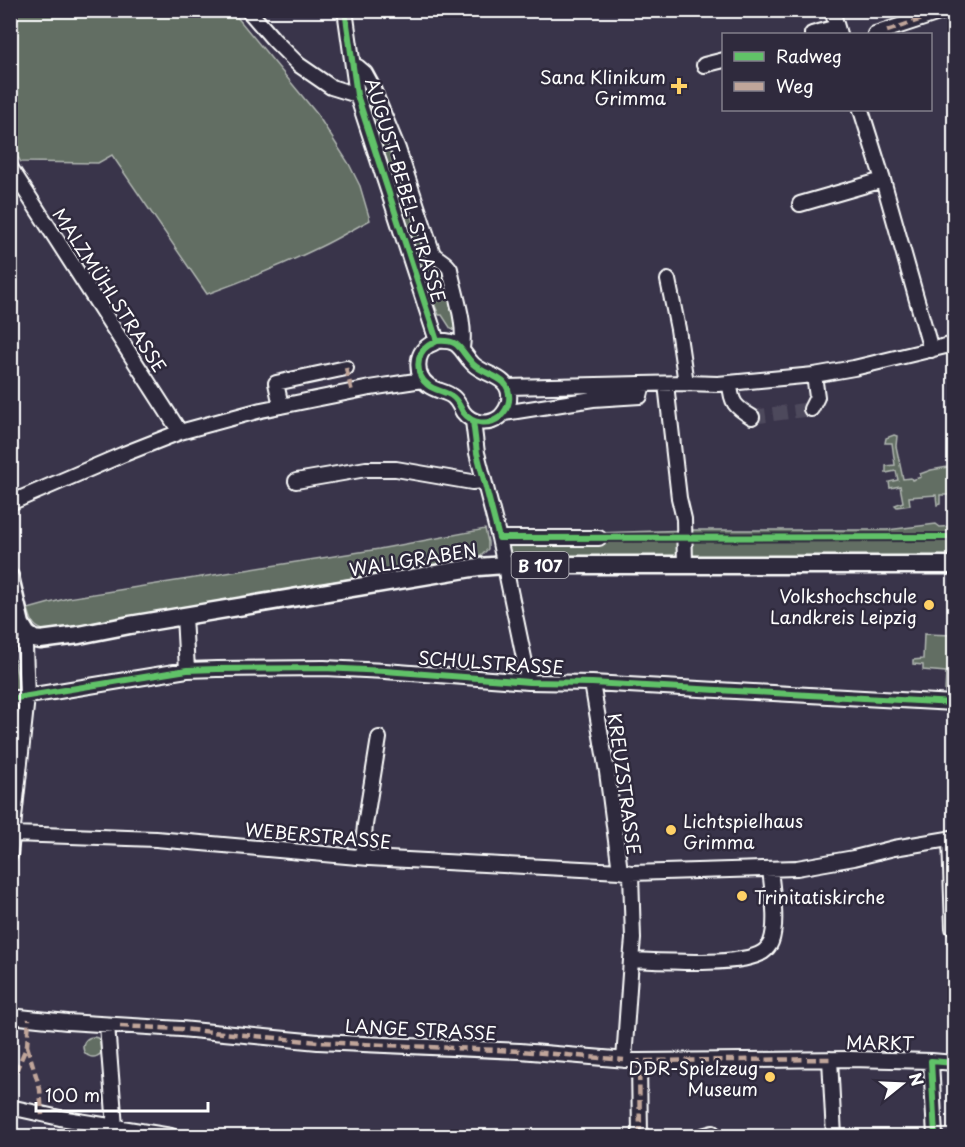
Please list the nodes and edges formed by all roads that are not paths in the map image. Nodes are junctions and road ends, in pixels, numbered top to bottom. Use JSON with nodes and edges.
{"nodes":[{"id":1,"x":248,"y":10,"type":"edge"},
{"id":2,"x":345,"y":10,"type":"edge"},
{"id":3,"x":832,"y":10,"type":"edge"},
{"id":4,"x":948,"y":10,"type":"edge"},
{"id":5,"x":838,"y":31,"type":"edge"},
{"id":6,"x":821,"y":33,"type":"edge"},
{"id":7,"x":878,"y":33,"type":"edge"},
{"id":8,"x":722,"y":60,"type":"edge"},
{"id":9,"x":353,"y":65,"type":"junction"},
{"id":10,"x":704,"y":65,"type":"dead end"},
{"id":11,"x":357,"y":95,"type":"junction"},
{"id":12,"x":861,"y":111,"type":"edge"},
{"id":13,"x":13,"y":179,"type":"edge"},
{"id":14,"x":883,"y":180,"type":"junction"},
{"id":15,"x":800,"y":204,"type":"dead end"},
{"id":16,"x":668,"y":280,"type":"dead end"},
{"id":17,"x":437,"y":342,"type":"junction"},
{"id":18,"x":954,"y":344,"type":"edge"},
{"id":19,"x":462,"y":348,"type":"junction"},
{"id":20,"x":931,"y":350,"type":"junction"},
{"id":21,"x":346,"y":368,"type":"dead end"},
{"id":22,"x":814,"y":375,"type":"junction"},
{"id":23,"x":422,"y":380,"type":"junction"},
{"id":24,"x":686,"y":383,"type":"junction"},
{"id":25,"x":730,"y":383,"type":"junction"},
{"id":26,"x":643,"y":384,"type":"junction"},
{"id":27,"x":666,"y":384,"type":"junction"},
{"id":28,"x":507,"y":387,"type":"junction"},
{"id":29,"x":281,"y":406,"type":"junction"},
{"id":30,"x":811,"y":409,"type":"dead end"},
{"id":31,"x":504,"y":413,"type":"junction"},
{"id":32,"x":752,"y":417,"type":"dead end"},
{"id":33,"x":473,"y":421,"type":"junction"},
{"id":34,"x":180,"y":432,"type":"junction"},
{"id":35,"x":296,"y":481,"type":"dead end"},
{"id":36,"x":484,"y":481,"type":"junction"},
{"id":37,"x":10,"y":503,"type":"edge"},
{"id":38,"x":499,"y":538,"type":"junction"},
{"id":39,"x":599,"y":538,"type":"dead end"},
{"id":40,"x":685,"y":564,"type":"junction"},
{"id":41,"x":505,"y":565,"type":"junction"},
{"id":42,"x":954,"y":565,"type":"edge"},
{"id":43,"x":11,"y":578,"type":"edge"},
{"id":44,"x":184,"y":616,"type":"junction"},
{"id":45,"x":27,"y":634,"type":"junction"},
{"id":46,"x":187,"y":670,"type":"junction"},
{"id":47,"x":529,"y":682,"type":"junction"},
{"id":48,"x":592,"y":683,"type":"junction"},
{"id":49,"x":27,"y":697,"type":"junction"},
{"id":50,"x":10,"y":699,"type":"edge"},
{"id":51,"x":954,"y":703,"type":"edge"},
{"id":52,"x":379,"y":738,"type":"dead end"},
{"id":53,"x":13,"y":834,"type":"junction"},
{"id":54,"x":952,"y":838,"type":"edge"},
{"id":55,"x":10,"y":855,"type":"edge"},
{"id":56,"x":362,"y":857,"type":"junction"},
{"id":57,"x":770,"y":869,"type":"junction"},
{"id":58,"x":626,"y":872,"type":"junction"},
{"id":59,"x":954,"y":929,"type":"edge"},
{"id":60,"x":631,"y":960,"type":"junction"},
{"id":61,"x":10,"y":1016,"type":"edge"},
{"id":62,"x":113,"y":1026,"type":"junction"},
{"id":63,"x":830,"y":1059,"type":"junction"},
{"id":64,"x":624,"y":1060,"type":"junction"},
{"id":65,"x":931,"y":1060,"type":"junction"},
{"id":66,"x":639,"y":1061,"type":"junction"},
{"id":67,"x":954,"y":1063,"type":"edge"},
{"id":68,"x":10,"y":1107,"type":"edge"},
{"id":69,"x":116,"y":1127,"type":"junction"},
{"id":70,"x":171,"y":1137,"type":"edge"},
{"id":71,"x":640,"y":1137,"type":"edge"},
{"id":72,"x":834,"y":1137,"type":"edge"},
{"id":73,"x":935,"y":1137,"type":"edge"}],
"edges":[{"from":1,"to":11,"type":"street"},
{"from":2,"to":9,"type":"street","name":"AUGUST-BEBEL-STRASSE"},
{"from":3,"to":5,"type":"street"},
{"from":4,"to":7,"type":"street"},
{"from":5,"to":6,"type":"street"},
{"from":8,"to":10,"type":"street"},
{"from":9,"to":11,"type":"street","name":"AUGUST-BEBEL-STRASSE"},
{"from":9,"to":19,"type":"street","name":"AUGUST-BEBEL-STRASSE"},
{"from":11,"to":17,"type":"street","name":"AUGUST-BEBEL-STRASSE"},
{"from":12,"to":14,"type":"street"},
{"from":13,"to":34,"type":"street","name":"MALZMÜHLSTRASSE"},
{"from":14,"to":15,"type":"street"},
{"from":14,"to":20,"type":"street"},
{"from":16,"to":24,"type":"street"},
{"from":17,"to":19,"type":"street"},
{"from":17,"to":23,"type":"street"},
{"from":18,"to":20,"type":"street"},
{"from":19,"to":28,"type":"street"},
{"from":20,"to":22,"type":"street"},
{"from":21,"to":29,"type":"street"},
{"from":22,"to":25,"type":"street"},
{"from":22,"to":30,"type":"street"},
{"from":23,"to":29,"type":"street"},
{"from":23,"to":33,"type":"street"},
{"from":24,"to":25,"type":"street"},
{"from":24,"to":27,"type":"street"},
{"from":25,"to":32,"type":"street"},
{"from":26,"to":27,"type":"street"},
{"from":26,"to":28,"type":"street"},
{"from":26,"to":31,"type":"street"},
{"from":27,"to":40,"type":"street"},
{"from":28,"to":31,"type":"street"},
{"from":29,"to":34,"type":"street"},
{"from":31,"to":33,"type":"street"},
{"from":33,"to":36,"type":"street"},
{"from":34,"to":37,"type":"street"},
{"from":35,"to":36,"type":"street"},
{"from":36,"to":38,"type":"street"},
{"from":38,"to":39,"type":"street"},
{"from":38,"to":41,"type":"street"},
{"from":40,"to":41,"type":"main road","name":"WALLGRABEN","number":"B 107"},
{"from":40,"to":42,"type":"main road","name":"WALLGRABEN","number":"B 107"},
{"from":41,"to":44,"type":"main road","name":"WALLGRABEN","number":"B 107"},
{"from":41,"to":47,"type":"street"},
{"from":43,"to":45,"type":"main road"},
{"from":44,"to":45,"type":"main road","name":"WALLGRABEN","number":"B 107"},
{"from":44,"to":46,"type":"street"},
{"from":45,"to":49,"type":"street"},
{"from":46,"to":47,"type":"street","name":"SCHULSTRASSE"},
{"from":46,"to":49,"type":"street","name":"SCHULSTRASSE"},
{"from":47,"to":48,"type":"street","name":"SCHULSTRASSE"},
{"from":48,"to":51,"type":"street","name":"SCHULSTRASSE"},
{"from":48,"to":58,"type":"street","name":"KREUZSTRASSE"},
{"from":49,"to":50,"type":"street","name":"SCHULSTRASSE"},
{"from":49,"to":53,"type":"street"},
{"from":52,"to":56,"type":"street"},
{"from":53,"to":55,"type":"street"},
{"from":53,"to":56,"type":"street","name":"WEBERSTRASSE"},
{"from":54,"to":57,"type":"street","name":"WEBERSTRASSE"},
{"from":54,"to":59,"type":"street"},
{"from":56,"to":58,"type":"street","name":"WEBERSTRASSE"},
{"from":57,"to":58,"type":"street","name":"WEBERSTRASSE"},
{"from":57,"to":60,"type":"street"},
{"from":58,"to":60,"type":"street","name":"KREUZSTRASSE"},
{"from":60,"to":64,"type":"street","name":"KREUZSTRASSE"},
{"from":61,"to":62,"type":"street","name":"LANGE STRASSE"},
{"from":62,"to":64,"type":"street","name":"LANGE STRASSE"},
{"from":62,"to":69,"type":"street"},
{"from":63,"to":65,"type":"street","name":"MARKT"},
{"from":63,"to":66,"type":"street","name":"LANGE STRASSE"},
{"from":63,"to":72,"type":"street","name":"MARKT"},
{"from":64,"to":66,"type":"street","name":"LANGE STRASSE"},
{"from":65,"to":67,"type":"street"},
{"from":65,"to":73,"type":"street","name":"MARKT"},
{"from":66,"to":71,"type":"street"},
{"from":68,"to":69,"type":"street"},
{"from":69,"to":70,"type":"street"}]}
